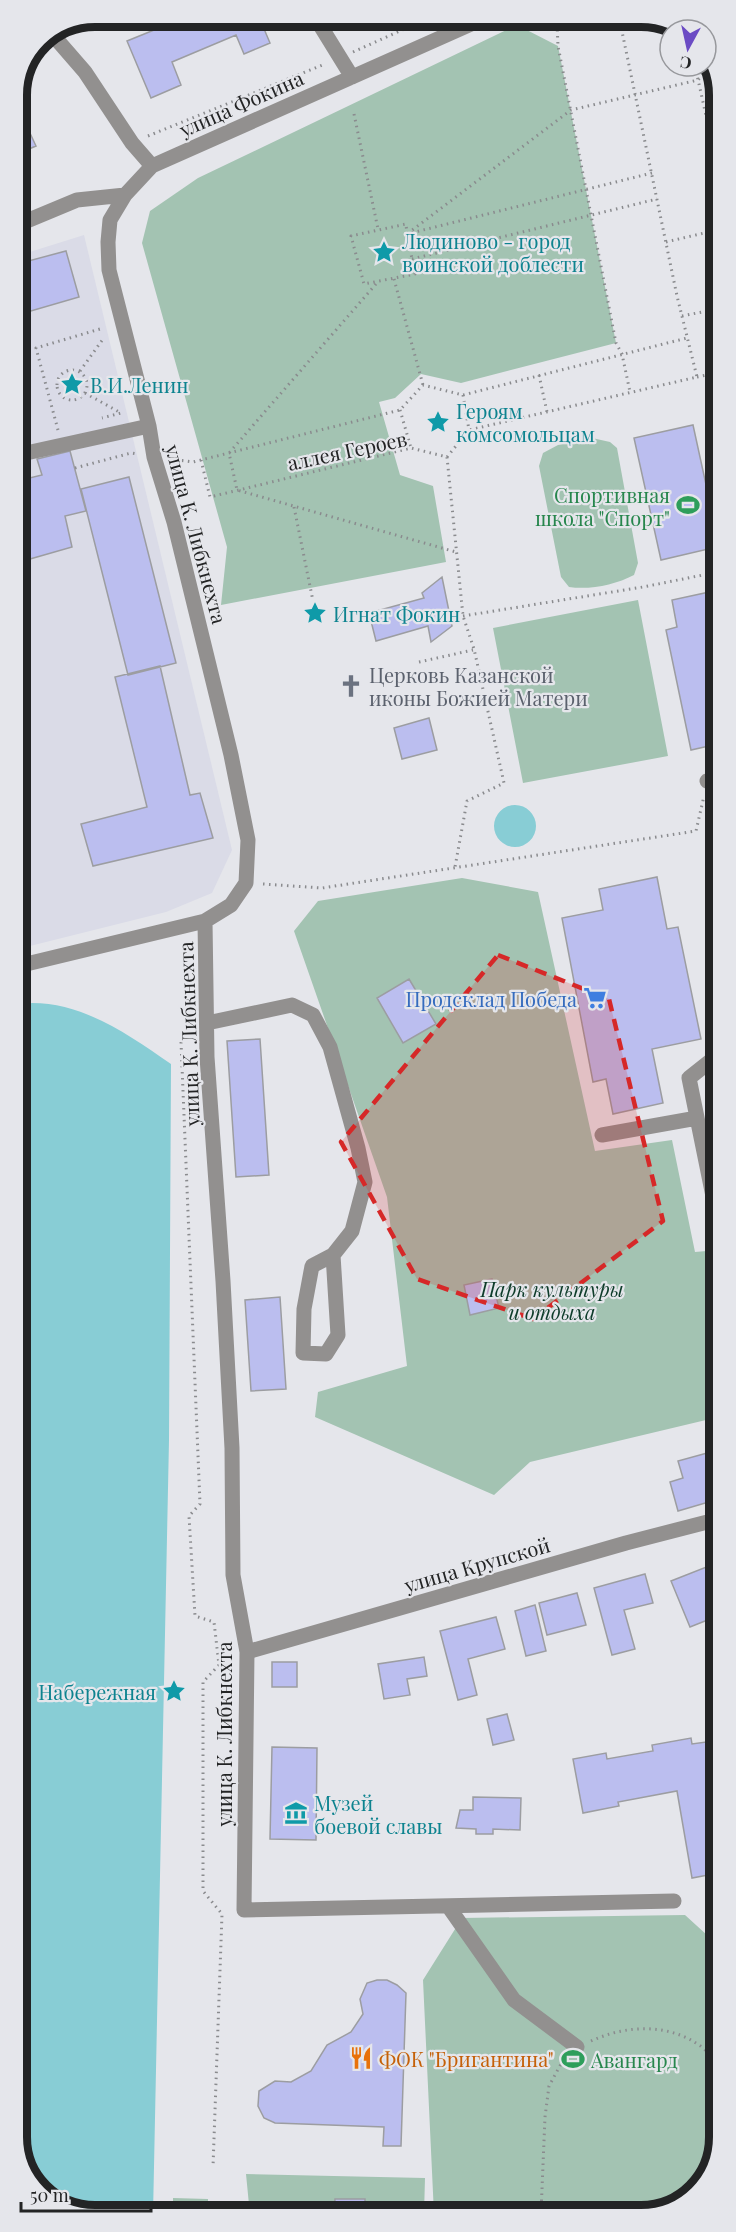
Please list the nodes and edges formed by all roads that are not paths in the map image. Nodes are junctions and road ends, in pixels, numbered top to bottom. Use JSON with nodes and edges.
{"nodes":[{"id":1,"x":321,"y":27,"type":"edge"},
{"id":2,"x":464,"y":27,"type":"edge"},
{"id":3,"x":56,"y":39,"type":"edge"},
{"id":4,"x":352,"y":77,"type":"junction"},
{"id":5,"x":152,"y":166,"type":"junction"},
{"id":6,"x":125,"y":195,"type":"junction"},
{"id":7,"x":27,"y":221,"type":"edge"},
{"id":8,"x":149,"y":426,"type":"junction"},
{"id":9,"x":27,"y":453,"type":"edge"},
{"id":10,"x":205,"y":921,"type":"junction"},
{"id":11,"x":27,"y":964,"type":"edge"},
{"id":12,"x":207,"y":1023,"type":"junction"},
{"id":13,"x":709,"y":1062,"type":"edge"},
{"id":14,"x":697,"y":1118,"type":"junction"},
{"id":15,"x":602,"y":1135,"type":"dead end"},
{"id":16,"x":709,"y":1177,"type":"edge"},
{"id":17,"x":333,"y":1255,"type":"junction"},
{"id":18,"x":709,"y":1522,"type":"edge"},
{"id":19,"x":247,"y":1652,"type":"junction"},
{"id":20,"x":674,"y":1900,"type":"dead end"},
{"id":21,"x":448,"y":1906,"type":"junction"},
{"id":22,"x":577,"y":2048,"type":"road end"}],
"edges":[{"from":1,"to":4,"type":"street"},
{"from":2,"to":4,"type":"street","name":"улица Фокина"},
{"from":3,"to":5,"type":"street"},
{"from":4,"to":5,"type":"street","name":"улица Фокина"},
{"from":5,"to":6,"type":"street","name":"улица Фокина"},
{"from":6,"to":7,"type":"street"},
{"from":6,"to":8,"type":"street","name":"улица К. Либкнехта"},
{"from":8,"to":9,"type":"street"},
{"from":8,"to":10,"type":"street","name":"улица К. Либкнехта"},
{"from":10,"to":11,"type":"street"},
{"from":10,"to":12,"type":"street","name":"улица К. Либкнехта"},
{"from":12,"to":17,"type":"street"},
{"from":12,"to":19,"type":"street","name":"улица К. Либкнехта"},
{"from":13,"to":14,"type":"street"},
{"from":14,"to":15,"type":"street"},
{"from":14,"to":16,"type":"street"},
{"from":17,"to":17,"type":"street"},
{"from":18,"to":19,"type":"street","name":"улица Крупской"},
{"from":19,"to":21,"type":"street","name":"улица К. Либкнехта"},
{"from":20,"to":21,"type":"street"},
{"from":21,"to":22,"type":"street"}]}
